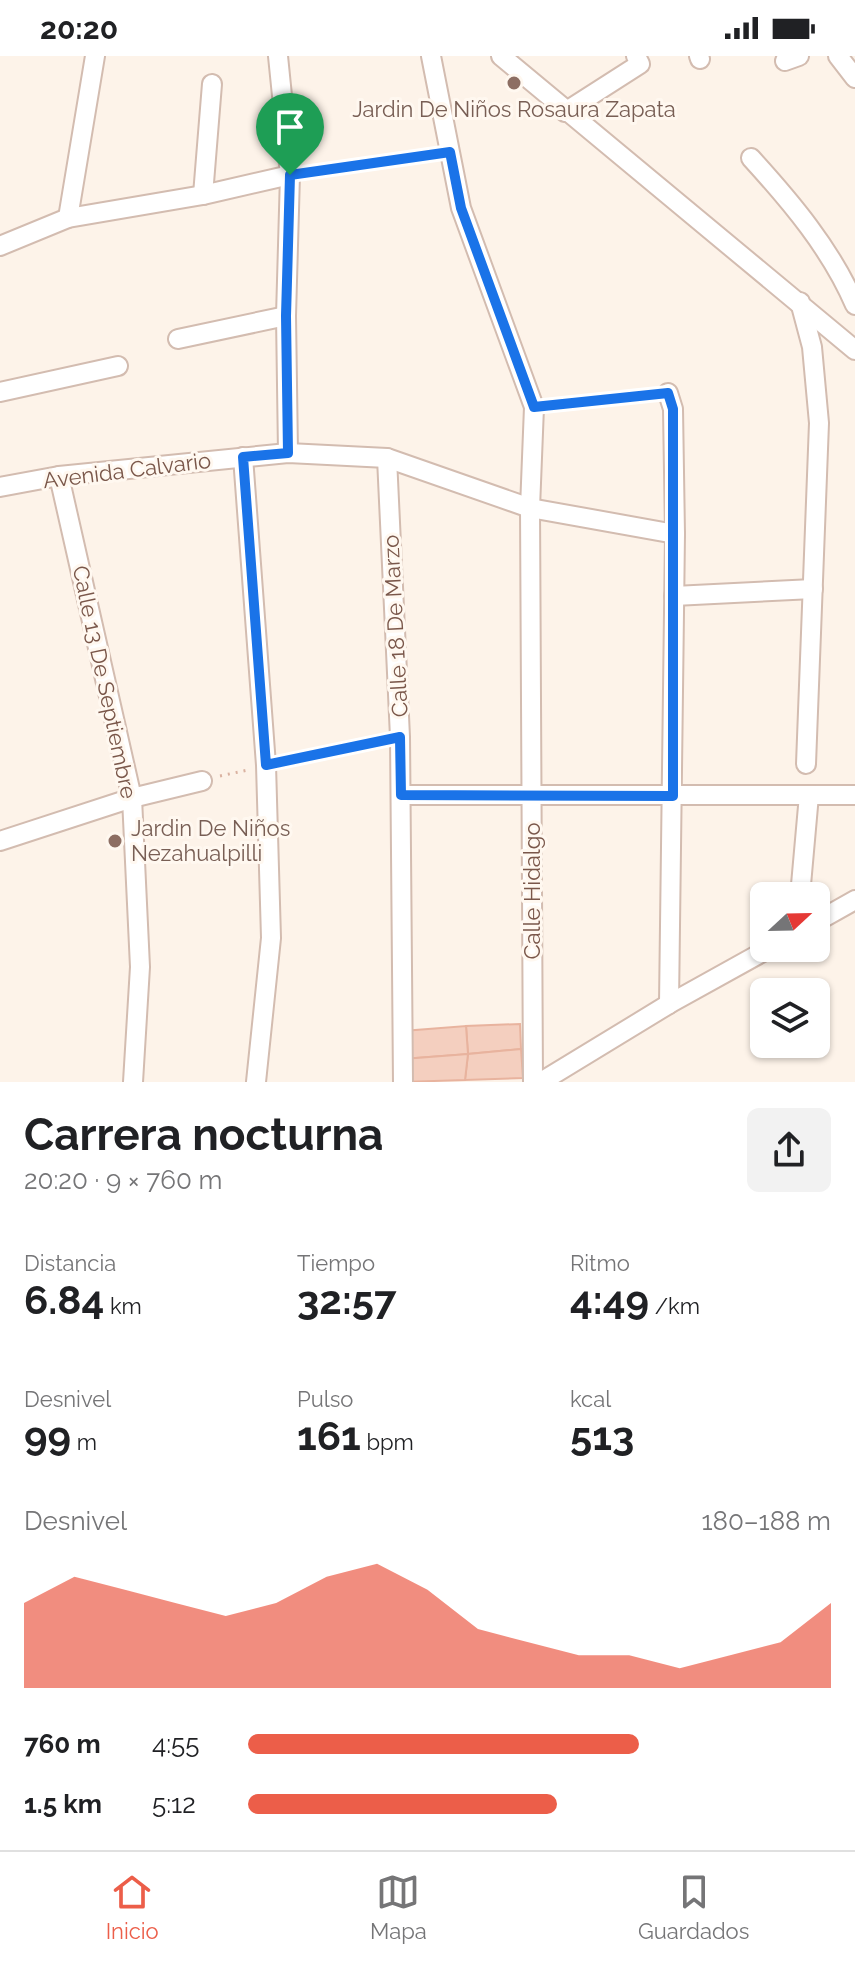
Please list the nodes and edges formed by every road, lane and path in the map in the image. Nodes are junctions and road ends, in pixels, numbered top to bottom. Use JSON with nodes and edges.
{"nodes":[{"id":1,"x":95,"y":56,"type":"edge"},
{"id":2,"x":278,"y":56,"type":"edge"},
{"id":3,"x":431,"y":56,"type":"edge"},
{"id":4,"x":501,"y":56,"type":"edge"},
{"id":5,"x":636,"y":56,"type":"edge"},
{"id":6,"x":838,"y":56,"type":"edge"},
{"id":7,"x":855,"y":78,"type":"edge"},
{"id":8,"x":212,"y":84,"type":"dead end"},
{"id":9,"x":565,"y":112,"type":"junction"},
{"id":10,"x":450,"y":152,"type":"junction"},
{"id":11,"x":751,"y":158,"type":"dead end"},
{"id":12,"x":290,"y":175,"type":"junction"},
{"id":13,"x":203,"y":195,"type":"junction"},
{"id":14,"x":68,"y":218,"type":"junction"},
{"id":15,"x":0,"y":246,"type":"edge"},
{"id":16,"x":800,"y":302,"type":"junction"},
{"id":17,"x":855,"y":305,"type":"edge"},
{"id":18,"x":286,"y":316,"type":"junction"},
{"id":19,"x":178,"y":339,"type":"dead end"},
{"id":20,"x":855,"y":350,"type":"edge"},
{"id":21,"x":118,"y":366,"type":"dead end"},
{"id":22,"x":0,"y":392,"type":"edge"},
{"id":23,"x":668,"y":393,"type":"joint"},
{"id":24,"x":534,"y":407,"type":"junction"},
{"id":25,"x":288,"y":453,"type":"junction"},
{"id":26,"x":243,"y":457,"type":"junction"},
{"id":27,"x":387,"y":458,"type":"junction"},
{"id":28,"x":59,"y":476,"type":"junction"},
{"id":29,"x":0,"y":487,"type":"edge"},
{"id":30,"x":530,"y":508,"type":"junction"},
{"id":31,"x":675,"y":534,"type":"junction"},
{"id":32,"x":813,"y":589,"type":"junction"},
{"id":33,"x":674,"y":596,"type":"junction"},
{"id":34,"x":400,"y":737,"type":"junction"},
{"id":35,"x":806,"y":764,"type":"dead end"},
{"id":36,"x":266,"y":765,"type":"junction"},
{"id":37,"x":202,"y":781,"type":"joint"},
{"id":38,"x":401,"y":795,"type":"junction"},
{"id":39,"x":532,"y":795,"type":"junction"},
{"id":40,"x":809,"y":795,"type":"junction"},
{"id":41,"x":855,"y":795,"type":"edge"},
{"id":42,"x":673,"y":796,"type":"junction"},
{"id":43,"x":132,"y":798,"type":"junction"},
{"id":44,"x":0,"y":841,"type":"edge"},
{"id":45,"x":801,"y":882,"type":"edge"},
{"id":46,"x":855,"y":900,"type":"edge"},
{"id":47,"x":830,"y":914,"type":"edge"},
{"id":48,"x":750,"y":959,"type":"edge"},
{"id":49,"x":669,"y":1004,"type":"junction"},
{"id":50,"x":133,"y":1082,"type":"edge"},
{"id":51,"x":256,"y":1082,"type":"edge"},
{"id":52,"x":403,"y":1082,"type":"edge"},
{"id":53,"x":533,"y":1082,"type":"edge"},
{"id":54,"x":541,"y":1082,"type":"edge"}],
"edges":[{"from":1,"to":14,"type":"street"},
{"from":2,"to":12,"type":"street"},
{"from":3,"to":10,"type":"street"},
{"from":4,"to":9,"type":"street"},
{"from":5,"to":9,"type":"street"},
{"from":6,"to":7,"type":"street"},
{"from":8,"to":13,"type":"street"},
{"from":9,"to":16,"type":"street"},
{"from":10,"to":12,"type":"path"},
{"from":10,"to":24,"type":"street"},
{"from":11,"to":17,"type":"street"},
{"from":12,"to":13,"type":"street"},
{"from":12,"to":18,"type":"street"},
{"from":13,"to":14,"type":"street"},
{"from":14,"to":15,"type":"street"},
{"from":16,"to":20,"type":"street"},
{"from":16,"to":32,"type":"street"},
{"from":18,"to":19,"type":"street"},
{"from":18,"to":25,"type":"street"},
{"from":21,"to":22,"type":"street"},
{"from":23,"to":24,"type":"path"},
{"from":23,"to":31,"type":"street"},
{"from":24,"to":30,"type":"street","name":"Calle Hidalgo"},
{"from":25,"to":26,"type":"street","name":"Avenida Calvario"},
{"from":25,"to":27,"type":"street","name":"Avenida Calvario"},
{"from":26,"to":28,"type":"street","name":"Avenida Calvario"},
{"from":26,"to":36,"type":"street"},
{"from":27,"to":30,"type":"street","name":"Avenida Calvario"},
{"from":27,"to":34,"type":"street","name":"Calle 18 De Marzo"},
{"from":28,"to":29,"type":"street","name":"Avenida Calvario"},
{"from":28,"to":43,"type":"street","name":"Calle 13 De Septiembre"},
{"from":30,"to":31,"type":"street","name":"Avenida Calvario"},
{"from":30,"to":39,"type":"street","name":"Calle Hidalgo"},
{"from":31,"to":33,"type":"street"},
{"from":32,"to":33,"type":"street"},
{"from":32,"to":35,"type":"street"},
{"from":33,"to":42,"type":"street"},
{"from":34,"to":36,"type":"path"},
{"from":34,"to":38,"type":"street","name":"Calle 18 De Marzo"},
{"from":36,"to":37,"type":"path"},
{"from":36,"to":51,"type":"street"},
{"from":37,"to":43,"type":"street"},
{"from":38,"to":39,"type":"street"},
{"from":38,"to":52,"type":"street","name":"Calle 18 De Marzo"},
{"from":39,"to":42,"type":"street"},
{"from":39,"to":53,"type":"street","name":"Calle Hidalgo"},
{"from":40,"to":41,"type":"street"},
{"from":40,"to":42,"type":"street"},
{"from":40,"to":45,"type":"street"},
{"from":42,"to":49,"type":"street"},
{"from":43,"to":44,"type":"street"},
{"from":43,"to":50,"type":"street","name":"Calle 13 De Septiembre"},
{"from":46,"to":47,"type":"street"},
{"from":48,"to":49,"type":"street"},
{"from":49,"to":54,"type":"street"}]}
